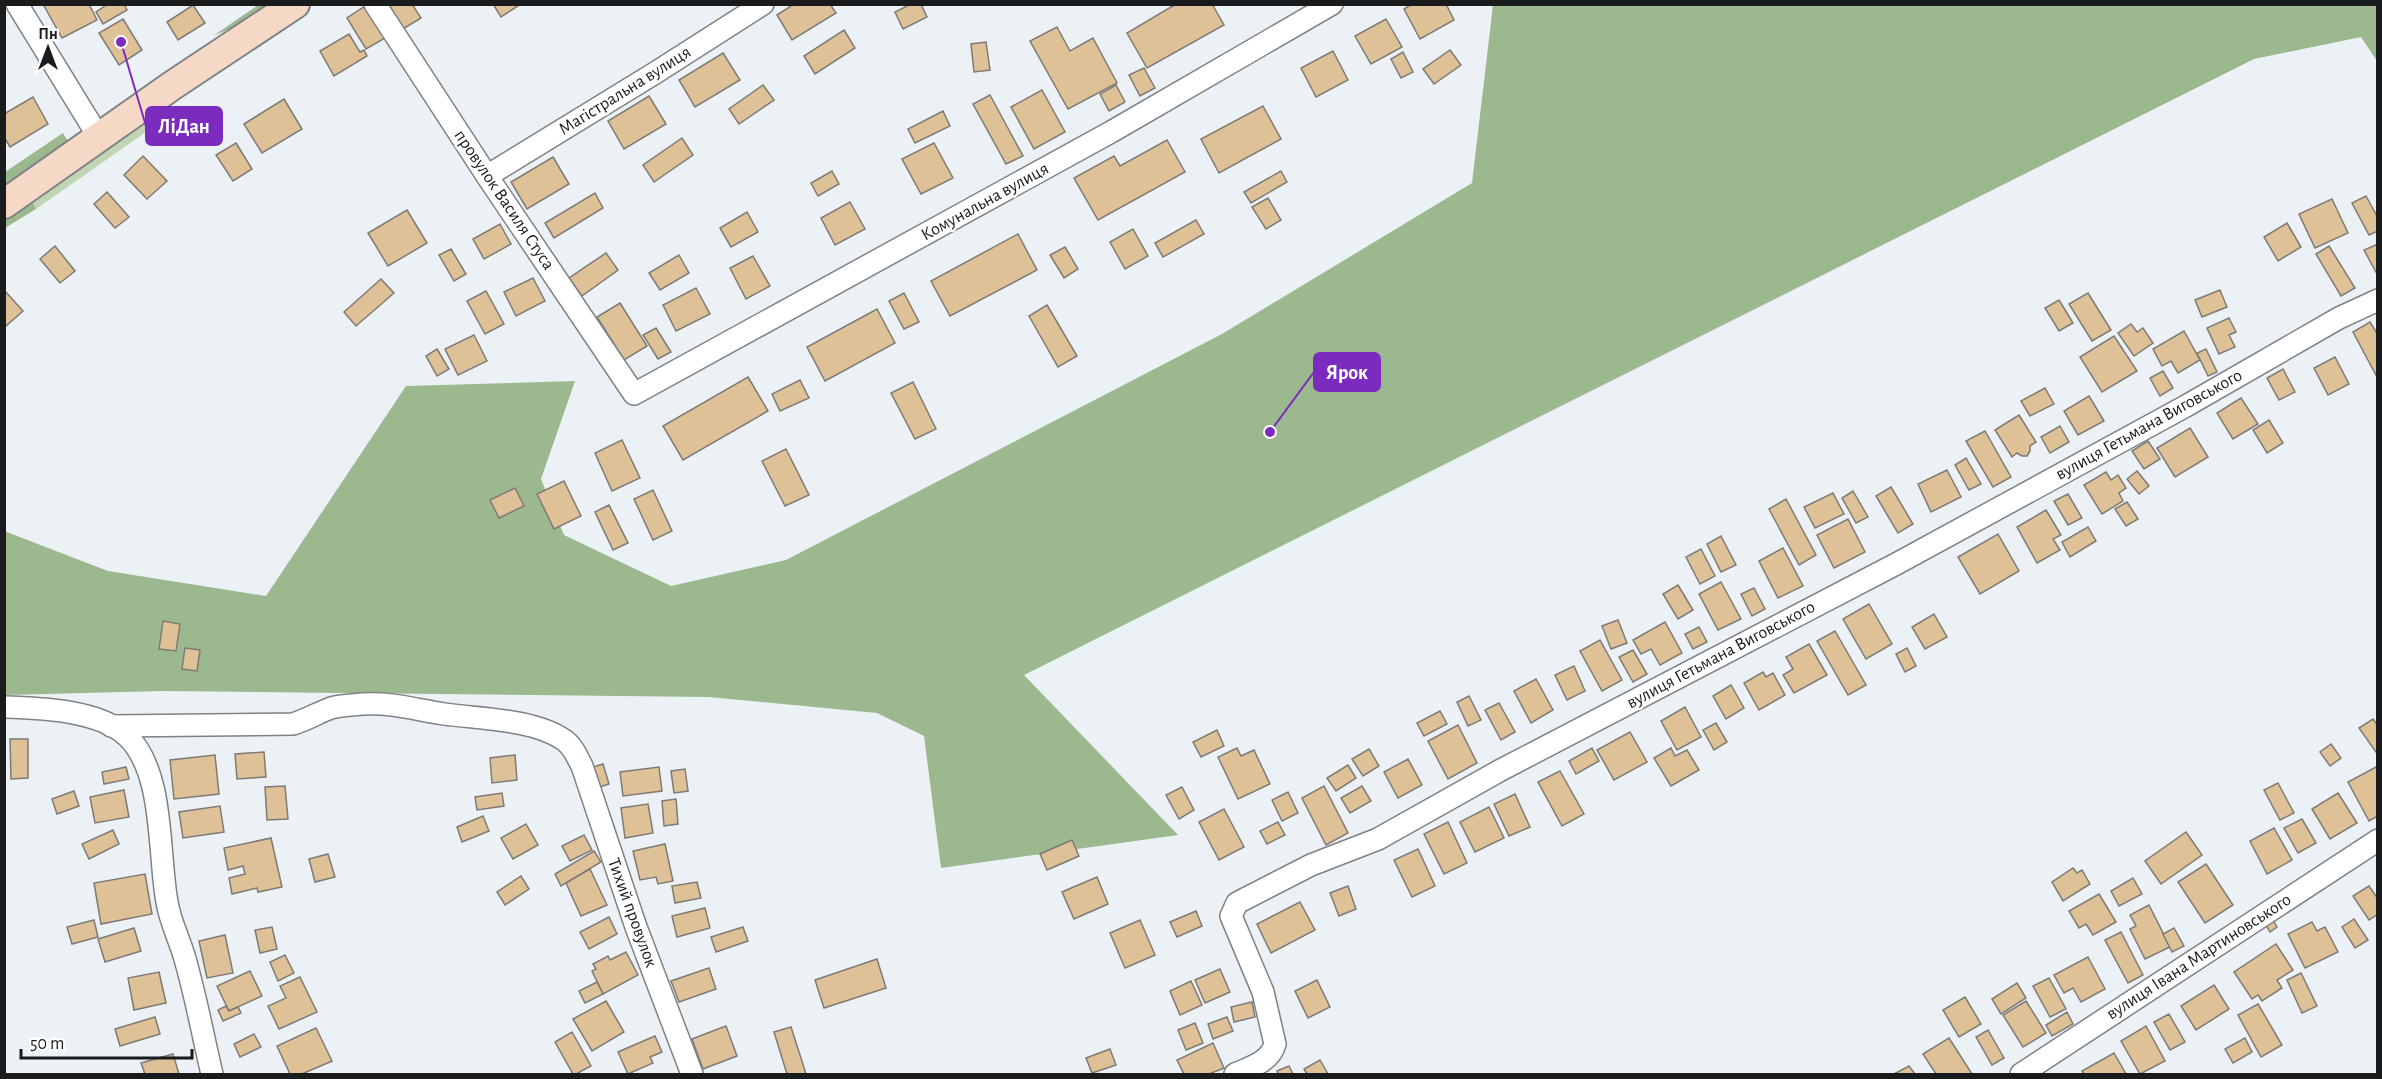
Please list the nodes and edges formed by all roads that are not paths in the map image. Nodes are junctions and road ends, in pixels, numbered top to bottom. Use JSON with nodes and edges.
{"nodes":[{"id":1,"x":17,"y":4,"type":"edge"},
{"id":2,"x":295,"y":4,"type":"edge"},
{"id":3,"x":375,"y":4,"type":"edge"},
{"id":4,"x":763,"y":4,"type":"edge"},
{"id":5,"x":1332,"y":4,"type":"edge"},
{"id":6,"x":98,"y":136,"type":"junction"},
{"id":7,"x":487,"y":176,"type":"junction"},
{"id":8,"x":4,"y":204,"type":"edge"},
{"id":9,"x":2378,"y":300,"type":"edge"},
{"id":10,"x":634,"y":394,"type":"joint"},
{"id":11,"x":4,"y":707,"type":"edge"},
{"id":12,"x":111,"y":726,"type":"junction"},
{"id":13,"x":2378,"y":840,"type":"edge"},
{"id":14,"x":212,"y":1074,"type":"edge"},
{"id":15,"x":692,"y":1074,"type":"edge"},
{"id":16,"x":1235,"y":1074,"type":"edge"},
{"id":17,"x":2021,"y":1074,"type":"edge"}],
"edges":[{"from":1,"to":6,"type":"street"},
{"from":2,"to":6,"type":"main road"},
{"from":3,"to":7,"type":"street","name":"провулок Василя Стуса"},
{"from":4,"to":7,"type":"street","name":"Магістральна вулиця"},
{"from":5,"to":10,"type":"street","name":"Комунальна вулиця"},
{"from":6,"to":8,"type":"main road"},
{"from":7,"to":10,"type":"street","name":"провулок Василя Стуса"},
{"from":9,"to":16,"type":"street","name":"вулиця Гетьмана Виговського"},
{"from":11,"to":12,"type":"street"},
{"from":12,"to":14,"type":"street"},
{"from":12,"to":15,"type":"street","name":"Тихий провулок"},
{"from":13,"to":17,"type":"street","name":"вулиця Івана Мартиновського"}]}
